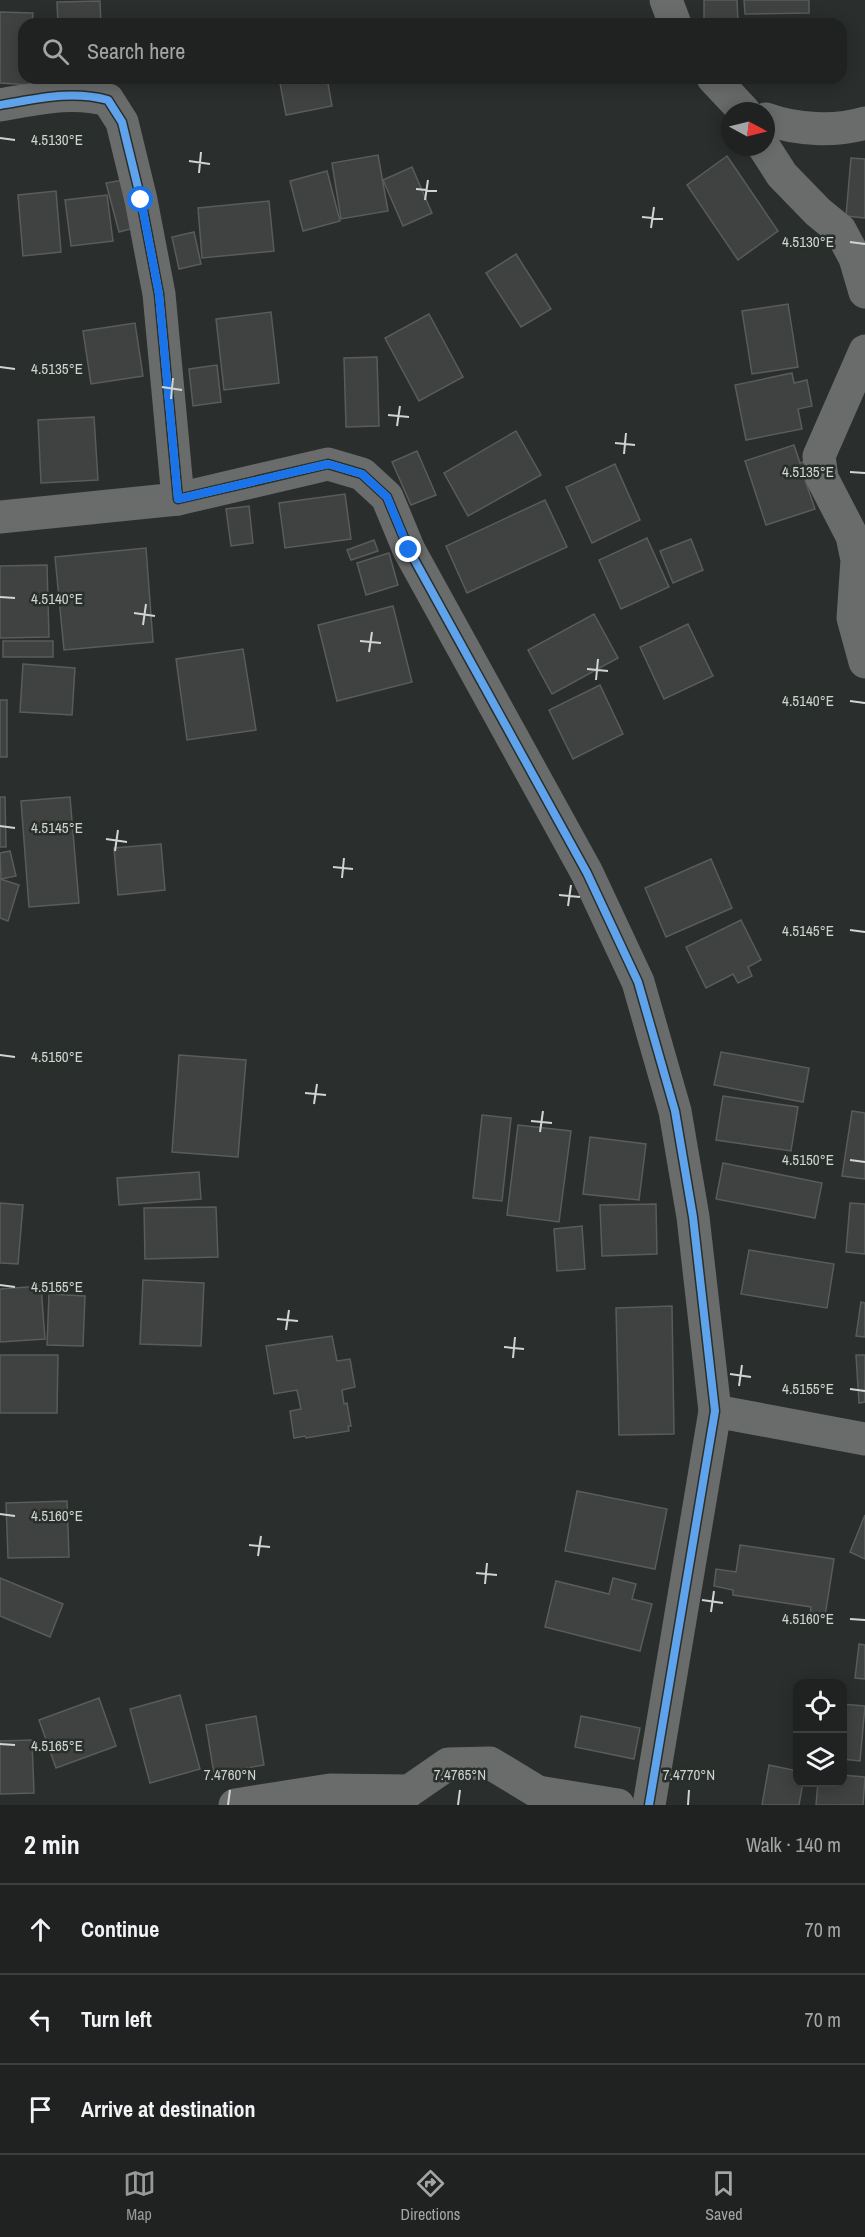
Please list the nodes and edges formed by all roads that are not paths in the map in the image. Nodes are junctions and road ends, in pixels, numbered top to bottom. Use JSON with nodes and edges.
{"nodes":[{"id":1,"x":666,"y":0,"type":"edge"},
{"id":2,"x":673,"y":18,"type":"edge"},
{"id":3,"x":719,"y":84,"type":"edge"},
{"id":4,"x":737,"y":102,"type":"edge"},
{"id":5,"x":0,"y":105,"type":"edge"},
{"id":6,"x":775,"y":120,"type":"edge"},
{"id":7,"x":865,"y":123,"type":"edge"},
{"id":8,"x":770,"y":156,"type":"edge"},
{"id":9,"x":865,"y":292,"type":"edge"},
{"id":10,"x":865,"y":351,"type":"edge"},
{"id":11,"x":178,"y":499,"type":"junction"},
{"id":12,"x":0,"y":517,"type":"edge"},
{"id":13,"x":865,"y":662,"type":"edge"},
{"id":14,"x":715,"y":1411,"type":"junction"},
{"id":15,"x":865,"y":1439,"type":"edge"},
{"id":16,"x":235,"y":1805,"type":"edge"},
{"id":17,"x":618,"y":1805,"type":"edge"},
{"id":18,"x":649,"y":1805,"type":"edge"}],
"edges":[{"from":1,"to":2,"type":"street"},
{"from":3,"to":4,"type":"street"},
{"from":5,"to":11,"type":"street"},
{"from":6,"to":7,"type":"street"},
{"from":8,"to":9,"type":"street"},
{"from":10,"to":13,"type":"street"},
{"from":11,"to":12,"type":"street"},
{"from":11,"to":14,"type":"street"},
{"from":14,"to":15,"type":"street"},
{"from":14,"to":18,"type":"street"},
{"from":16,"to":17,"type":"street"}]}
